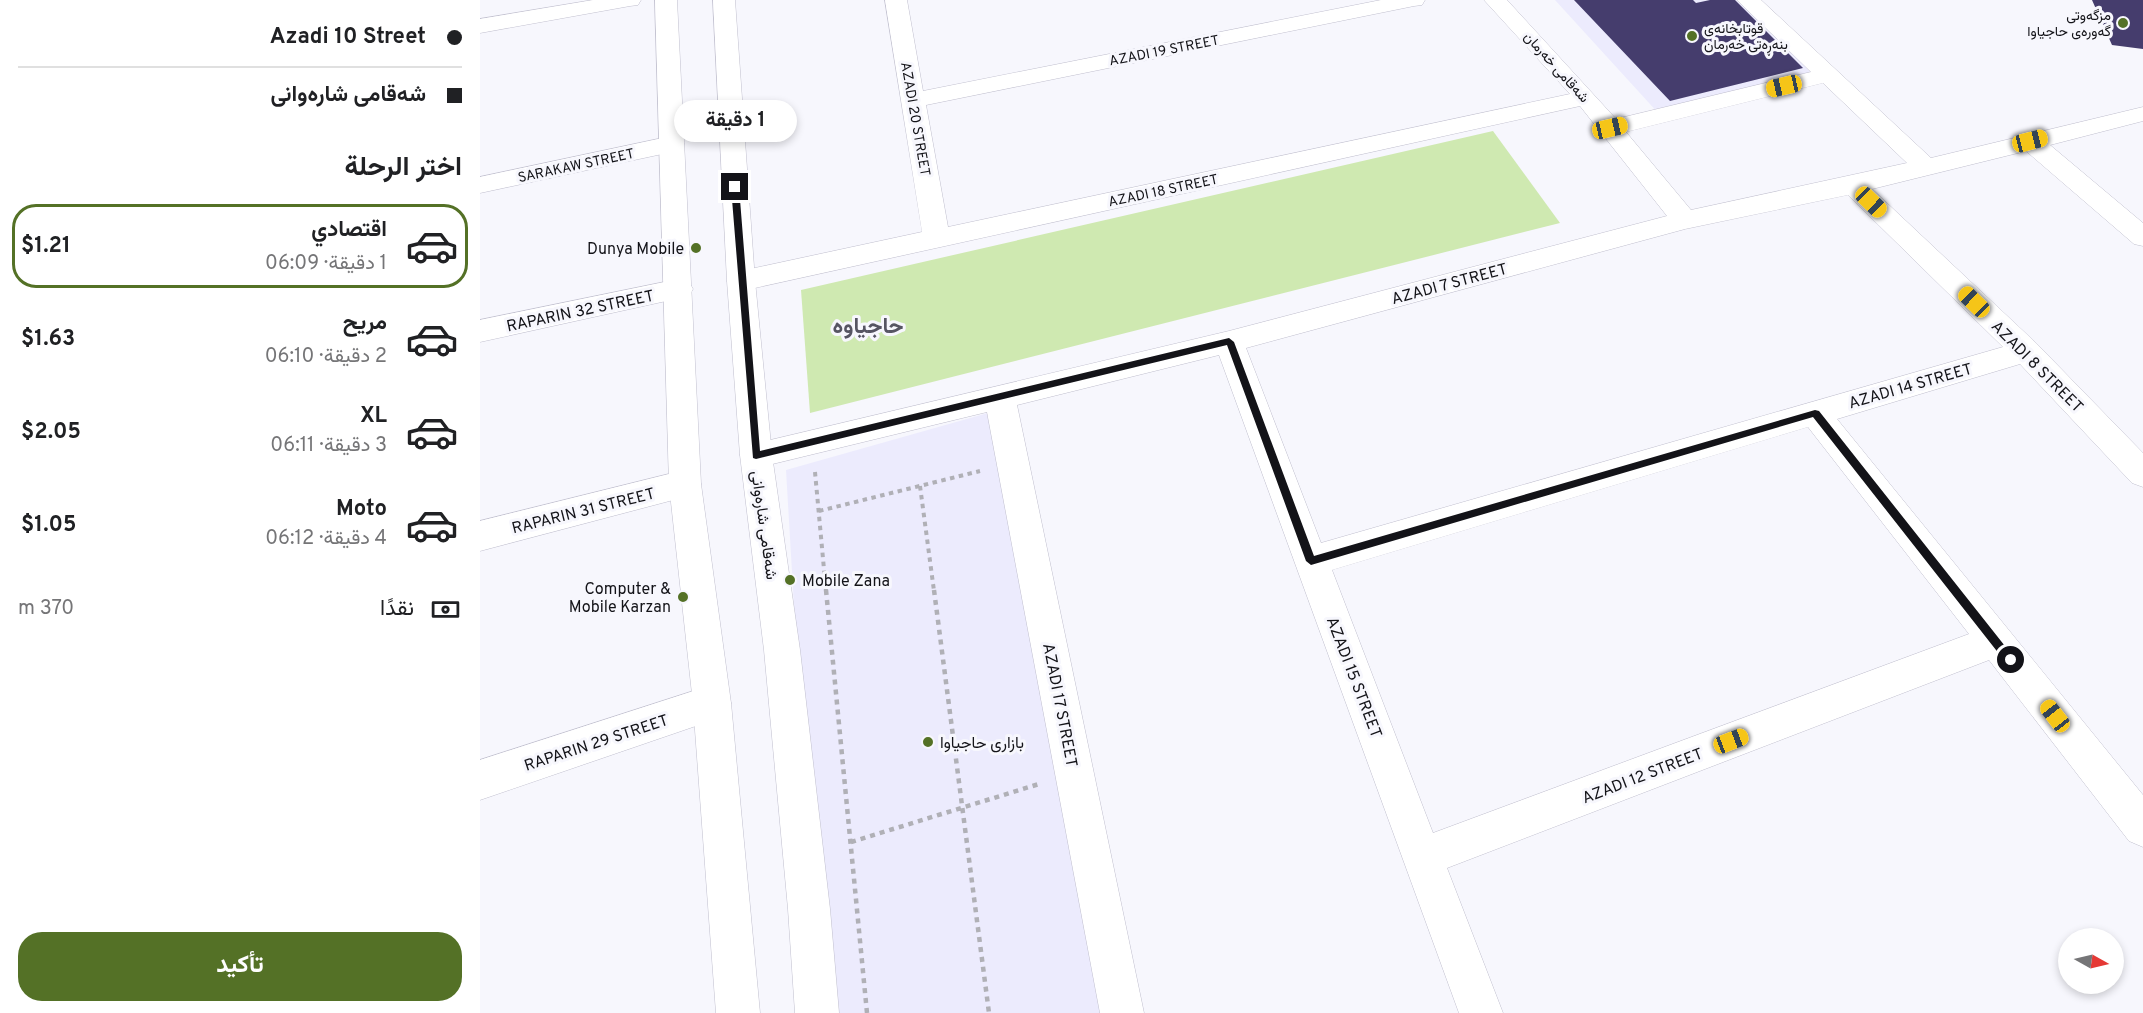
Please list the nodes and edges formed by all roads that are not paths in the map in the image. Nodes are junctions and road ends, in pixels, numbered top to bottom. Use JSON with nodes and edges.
{"nodes":[{"id":1,"x":630,"y":0,"type":"edge"},
{"id":2,"x":666,"y":0,"type":"edge"},
{"id":3,"x":723,"y":0,"type":"edge"},
{"id":4,"x":896,"y":0,"type":"edge"},
{"id":5,"x":1292,"y":0,"type":"edge"},
{"id":6,"x":1414,"y":0,"type":"edge"},
{"id":7,"x":1495,"y":0,"type":"edge"},
{"id":8,"x":1748,"y":0,"type":"edge"},
{"id":9,"x":1305,"y":22,"type":"junction"},
{"id":10,"x":480,"y":26,"type":"edge"},
{"id":11,"x":1828,"y":75,"type":"junction"},
{"id":12,"x":1586,"y":98,"type":"junction"},
{"id":13,"x":913,"y":100,"type":"junction"},
{"id":14,"x":2143,"y":114,"type":"edge"},
{"id":15,"x":1610,"y":128,"type":"junction"},
{"id":16,"x":2030,"y":141,"type":"junction"},
{"id":17,"x":672,"y":144,"type":"junction"},
{"id":18,"x":1926,"y":167,"type":"junction"},
{"id":19,"x":480,"y":185,"type":"edge"},
{"id":20,"x":1854,"y":185,"type":"junction"},
{"id":21,"x":1685,"y":220,"type":"junction"},
{"id":22,"x":2143,"y":237,"type":"edge"},
{"id":23,"x":937,"y":239,"type":"junction"},
{"id":24,"x":741,"y":281,"type":"junction"},
{"id":25,"x":679,"y":289,"type":"junction"},
{"id":26,"x":480,"y":331,"type":"edge"},
{"id":27,"x":1229,"y":342,"type":"junction"},
{"id":28,"x":2026,"y":351,"type":"junction"},
{"id":29,"x":999,"y":397,"type":"junction"},
{"id":30,"x":1815,"y":413,"type":"junction"},
{"id":31,"x":756,"y":455,"type":"junction"},
{"id":32,"x":2143,"y":474,"type":"edge"},
{"id":33,"x":686,"y":484,"type":"junction"},
{"id":34,"x":480,"y":536,"type":"edge"},
{"id":35,"x":1311,"y":561,"type":"junction"},
{"id":36,"x":1996,"y":641,"type":"junction"},
{"id":37,"x":712,"y":703,"type":"junction"},
{"id":38,"x":480,"y":780,"type":"edge"},
{"id":39,"x":2143,"y":827,"type":"edge"},
{"id":40,"x":1423,"y":857,"type":"junction"},
{"id":41,"x":738,"y":1013,"type":"edge"},
{"id":42,"x":817,"y":1013,"type":"edge"},
{"id":43,"x":1122,"y":1013,"type":"edge"},
{"id":44,"x":1481,"y":1013,"type":"edge"}],
"edges":[{"from":1,"to":10,"type":"street"},
{"from":2,"to":17,"type":"street"},
{"from":3,"to":24,"type":"street","name":"شەقامی شارەوانی"},
{"from":4,"to":13,"type":"street","name":"AZADI 20 STREET"},
{"from":5,"to":9,"type":"street"},
{"from":6,"to":9,"type":"street","name":"AZADI 19 STREET"},
{"from":7,"to":12,"type":"street","name":"شەقامی خەرمان"},
{"from":8,"to":11,"type":"street"},
{"from":9,"to":13,"type":"street","name":"AZADI 19 STREET"},
{"from":11,"to":15,"type":"street"},
{"from":11,"to":18,"type":"street"},
{"from":12,"to":15,"type":"street","name":"شەقامی خەرمان"},
{"from":12,"to":23,"type":"street","name":"AZADI 18 STREET"},
{"from":13,"to":23,"type":"street","name":"AZADI 20 STREET"},
{"from":14,"to":16,"type":"street","name":"AZADI 7 STREET"},
{"from":15,"to":21,"type":"street","name":"شەقامی خەرمان"},
{"from":16,"to":18,"type":"street","name":"AZADI 7 STREET"},
{"from":16,"to":22,"type":"street"},
{"from":17,"to":19,"type":"street","name":"SARAKAW STREET"},
{"from":17,"to":25,"type":"street"},
{"from":18,"to":20,"type":"street","name":"AZADI 7 STREET"},
{"from":20,"to":21,"type":"street","name":"AZADI 7 STREET"},
{"from":20,"to":28,"type":"street","name":"AZADI 8 STREET"},
{"from":21,"to":27,"type":"street","name":"AZADI 7 STREET"},
{"from":23,"to":24,"type":"street","name":"AZADI 18 STREET"},
{"from":24,"to":31,"type":"street","name":"شەقامی شارەوانی"},
{"from":25,"to":26,"type":"street","name":"RAPARIN 32 STREET"},
{"from":25,"to":33,"type":"street"},
{"from":27,"to":29,"type":"street","name":"AZADI 7 STREET"},
{"from":27,"to":35,"type":"street","name":"AZADI 15 STREET"},
{"from":28,"to":30,"type":"street","name":"AZADI 14 STREET"},
{"from":28,"to":32,"type":"street","name":"AZADI 8 STREET"},
{"from":29,"to":31,"type":"street","name":"AZADI 7 STREET"},
{"from":29,"to":43,"type":"street","name":"AZADI 17 STREET"},
{"from":30,"to":35,"type":"street","name":"AZADI 14 STREET"},
{"from":30,"to":36,"type":"street"},
{"from":31,"to":42,"type":"street","name":"شەقامی شارەوانی"},
{"from":33,"to":34,"type":"street","name":"RAPARIN 31 STREET"},
{"from":33,"to":37,"type":"street"},
{"from":35,"to":40,"type":"street","name":"AZADI 15 STREET"},
{"from":36,"to":39,"type":"street"},
{"from":36,"to":40,"type":"street","name":"AZADI 12 STREET"},
{"from":37,"to":38,"type":"street","name":"RAPARIN 29 STREET"},
{"from":37,"to":41,"type":"street"},
{"from":40,"to":44,"type":"street","name":"AZADI 15 STREET"}]}
